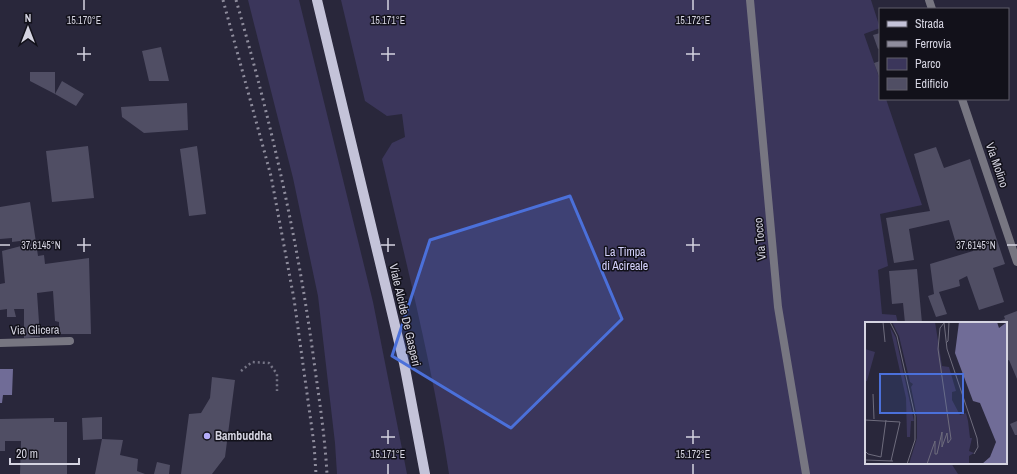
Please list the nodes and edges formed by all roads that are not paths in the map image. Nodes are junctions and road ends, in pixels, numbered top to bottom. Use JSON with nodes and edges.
{"nodes":[{"id":1,"x":316,"y":0,"type":"edge"},
{"id":2,"x":750,"y":0,"type":"edge"},
{"id":3,"x":962,"y":100,"type":"edge"},
{"id":4,"x":1017,"y":262,"type":"edge"},
{"id":5,"x":70,"y":341,"type":"dead end"},
{"id":6,"x":0,"y":343,"type":"edge"},
{"id":7,"x":425,"y":474,"type":"edge"},
{"id":8,"x":806,"y":474,"type":"edge"}],
"edges":[{"from":1,"to":7,"type":"main road","name":"Viale Alcide De Gasperi"},
{"from":2,"to":8,"type":"street","name":"Via Tocco"},
{"from":3,"to":4,"type":"street","name":"Via Molino"},
{"from":5,"to":6,"type":"street","name":"Via Glicera"}]}
